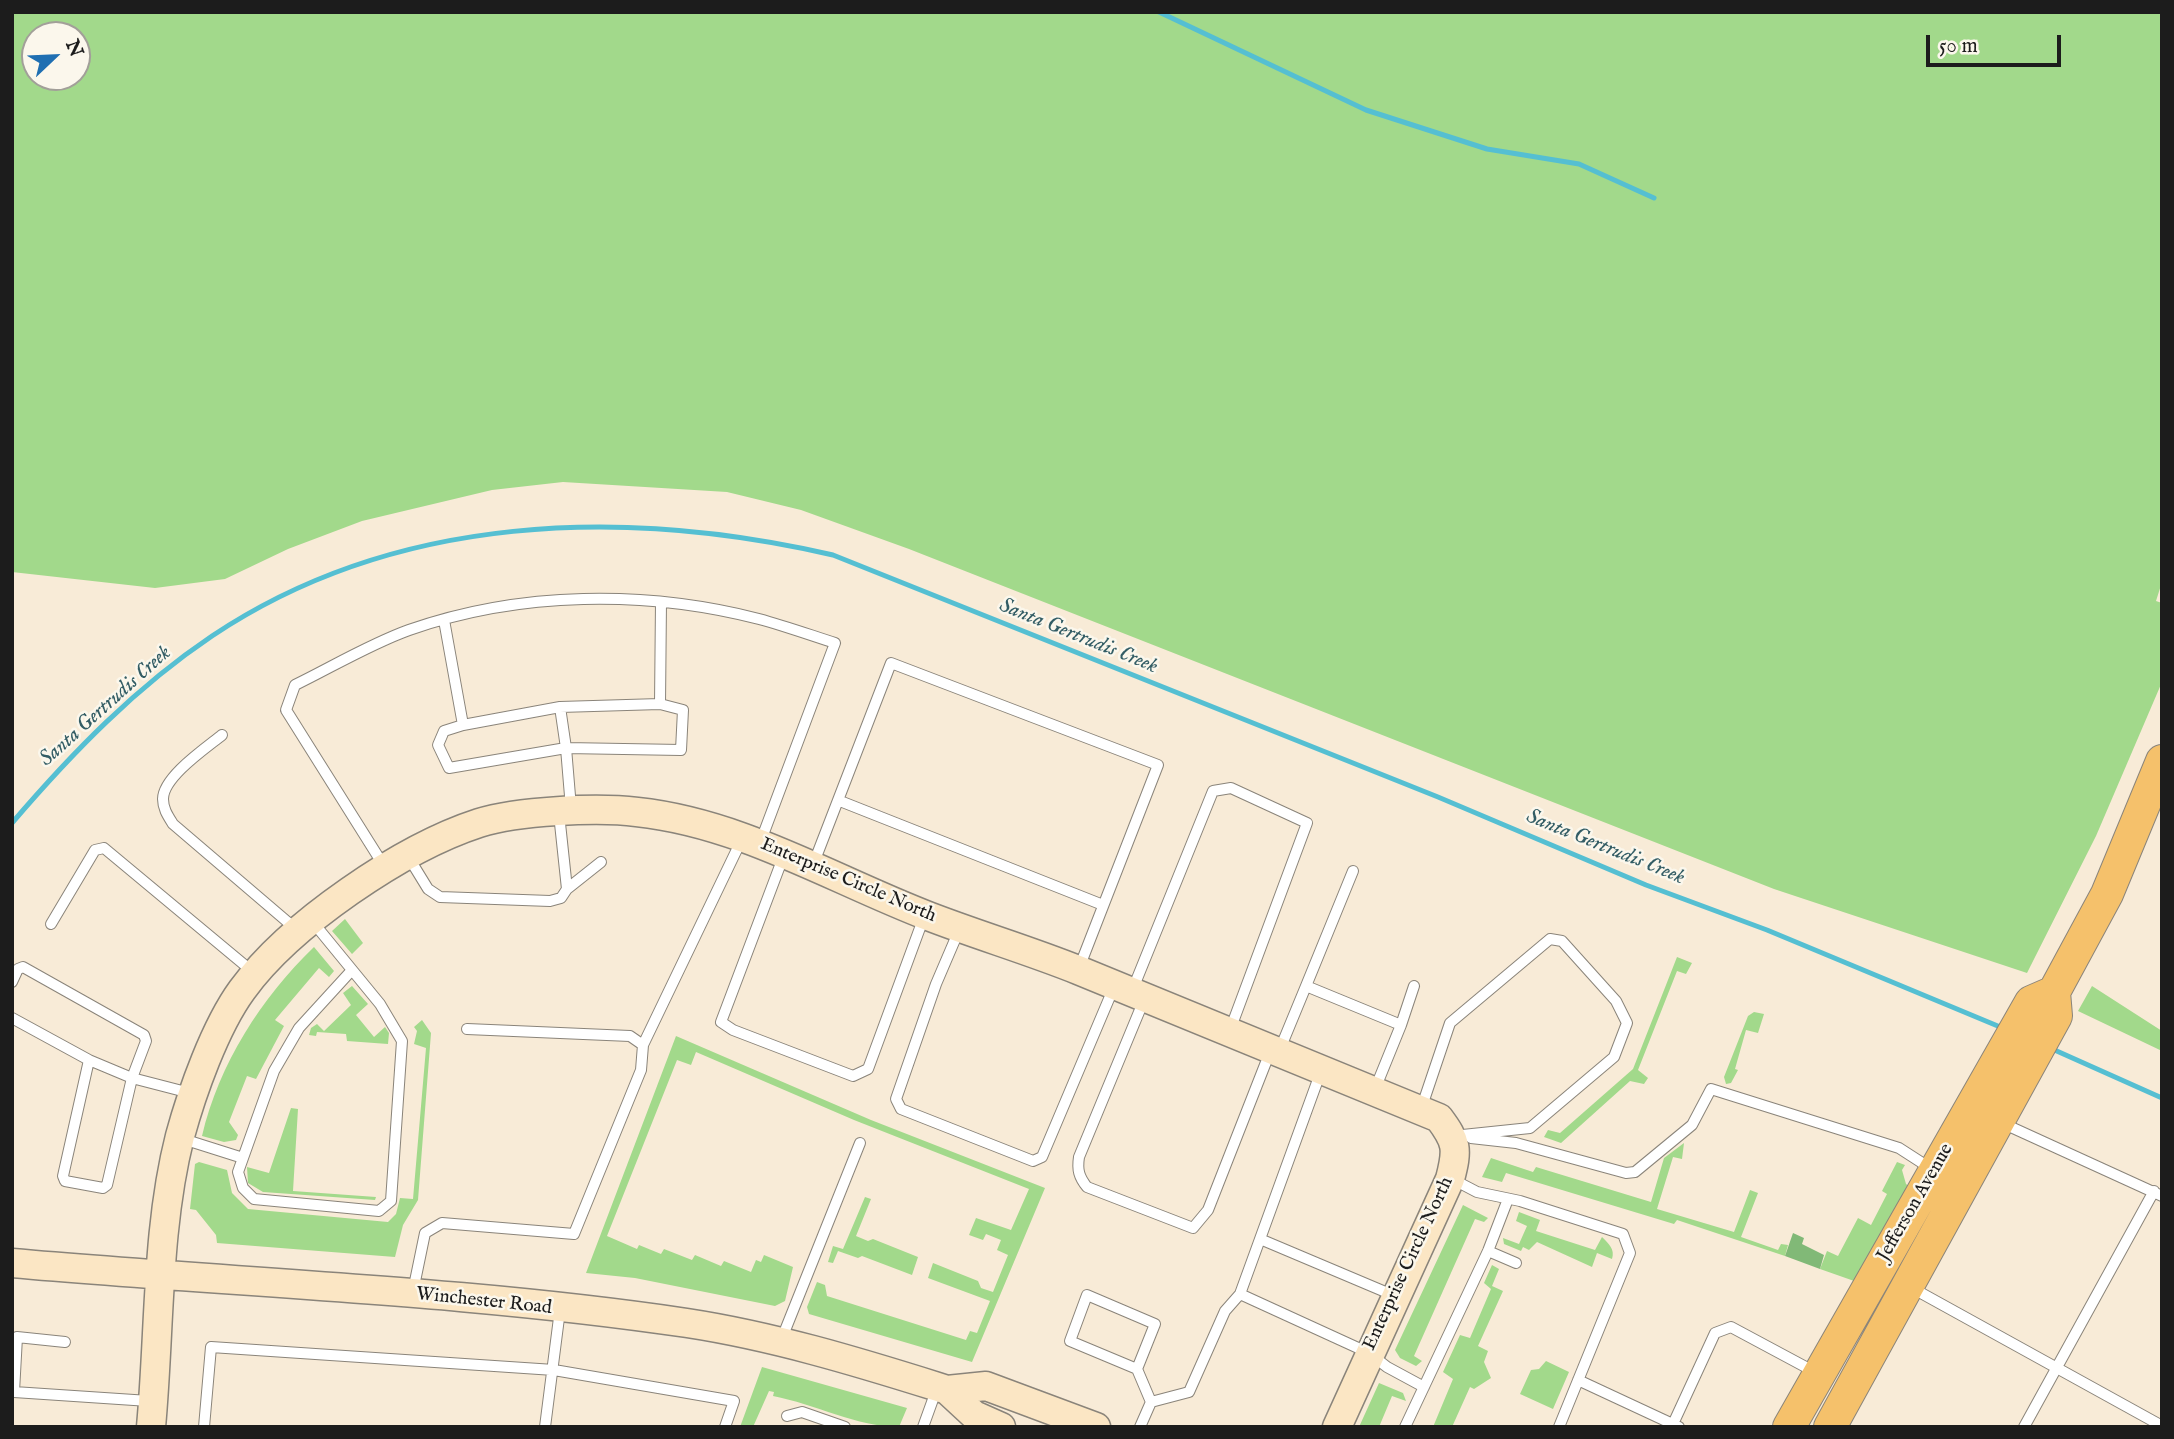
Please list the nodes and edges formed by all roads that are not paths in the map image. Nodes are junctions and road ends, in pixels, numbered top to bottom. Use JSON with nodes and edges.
{"nodes":[{"id":1,"x":661,"y":602,"type":"junction"},
{"id":2,"x":444,"y":620,"type":"junction"},
{"id":3,"x":660,"y":704,"type":"junction"},
{"id":4,"x":560,"y":707,"type":"junction"},
{"id":5,"x":463,"y":725,"type":"junction"},
{"id":6,"x":222,"y":735,"type":"dead end"},
{"id":7,"x":566,"y":748,"type":"junction"},
{"id":8,"x":2162,"y":761,"type":"edge"},
{"id":9,"x":840,"y":801,"type":"junction"},
{"id":10,"x":565,"y":812,"type":"junction"},
{"id":11,"x":762,"y":845,"type":"junction"},
{"id":12,"x":396,"y":861,"type":"junction"},
{"id":13,"x":601,"y":862,"type":"dead end"},
{"id":14,"x":813,"y":865,"type":"junction"},
{"id":15,"x":1353,"y":871,"type":"dead end"},
{"id":16,"x":567,"y":889,"type":"junction"},
{"id":17,"x":1102,"y":905,"type":"junction"},
{"id":18,"x":925,"y":915,"type":"junction"},
{"id":19,"x":51,"y":924,"type":"dead end"},
{"id":20,"x":305,"y":926,"type":"junction"},
{"id":21,"x":960,"y":928,"type":"junction"},
{"id":22,"x":352,"y":970,"type":"junction"},
{"id":23,"x":1078,"y":971,"type":"junction"},
{"id":24,"x":256,"y":974,"type":"junction"},
{"id":25,"x":12,"y":982,"type":"edge"},
{"id":26,"x":1306,"y":986,"type":"junction"},
{"id":27,"x":1414,"y":986,"type":"dead end"},
{"id":28,"x":2054,"y":992,"type":"junction"},
{"id":29,"x":1130,"y":994,"type":"junction"},
{"id":30,"x":12,"y":1018,"type":"edge"},
{"id":31,"x":1401,"y":1025,"type":"junction"},
{"id":32,"x":467,"y":1029,"type":"dead end"},
{"id":33,"x":1230,"y":1032,"type":"junction"},
{"id":34,"x":643,"y":1045,"type":"junction"},
{"id":35,"x":1275,"y":1052,"type":"junction"},
{"id":36,"x":89,"y":1059,"type":"junction"},
{"id":37,"x":1321,"y":1070,"type":"junction"},
{"id":38,"x":132,"y":1078,"type":"junction"},
{"id":39,"x":2005,"y":1078,"type":"junction"},
{"id":40,"x":1374,"y":1092,"type":"junction"},
{"id":41,"x":194,"y":1094,"type":"junction"},
{"id":42,"x":1421,"y":1111,"type":"junction"},
{"id":43,"x":1999,"y":1122,"type":"junction"},
{"id":44,"x":1453,"y":1136,"type":"junction"},
{"id":45,"x":180,"y":1138,"type":"junction"},
{"id":46,"x":860,"y":1143,"type":"dead end"},
{"id":47,"x":243,"y":1158,"type":"junction"},
{"id":48,"x":1935,"y":1172,"type":"junction"},
{"id":49,"x":1450,"y":1178,"type":"junction"},
{"id":50,"x":2158,"y":1194,"type":"edge"},
{"id":51,"x":1508,"y":1199,"type":"junction"},
{"id":52,"x":1260,"y":1239,"type":"junction"},
{"id":53,"x":1488,"y":1251,"type":"junction"},
{"id":54,"x":12,"y":1263,"type":"edge"},
{"id":55,"x":1516,"y":1263,"type":"dead end"},
{"id":56,"x":161,"y":1277,"type":"junction"},
{"id":57,"x":1908,"y":1286,"type":"junction"},
{"id":58,"x":1240,"y":1294,"type":"junction"},
{"id":59,"x":412,"y":1295,"type":"junction"},
{"id":60,"x":1396,"y":1296,"type":"junction"},
{"id":61,"x":560,"y":1309,"type":"junction"},
{"id":62,"x":65,"y":1342,"type":"dead end"},
{"id":63,"x":780,"y":1342,"type":"junction"},
{"id":64,"x":1369,"y":1353,"type":"junction"},
{"id":65,"x":2056,"y":1368,"type":"junction"},
{"id":66,"x":1137,"y":1369,"type":"junction"},
{"id":67,"x":554,"y":1370,"type":"junction"},
{"id":68,"x":1860,"y":1373,"type":"junction"},
{"id":69,"x":1819,"y":1374,"type":"junction"},
{"id":70,"x":1578,"y":1380,"type":"junction"},
{"id":71,"x":1424,"y":1387,"type":"junction"},
{"id":72,"x":943,"y":1389,"type":"junction"},
{"id":73,"x":1151,"y":1402,"type":"junction"},
{"id":74,"x":152,"y":1414,"type":"edge"},
{"id":75,"x":787,"y":1416,"type":"dead end"},
{"id":76,"x":1676,"y":1425,"type":"edge"},
{"id":77,"x":2157,"y":1425,"type":"edge"},
{"id":78,"x":204,"y":1427,"type":"edge"},
{"id":79,"x":545,"y":1427,"type":"edge"},
{"id":80,"x":725,"y":1427,"type":"edge"},
{"id":81,"x":845,"y":1427,"type":"edge"},
{"id":82,"x":923,"y":1427,"type":"edge"},
{"id":83,"x":1001,"y":1427,"type":"edge"},
{"id":84,"x":1096,"y":1427,"type":"edge"},
{"id":85,"x":1140,"y":1427,"type":"edge"},
{"id":86,"x":1337,"y":1427,"type":"edge"},
{"id":87,"x":1405,"y":1427,"type":"edge"},
{"id":88,"x":1559,"y":1427,"type":"edge"},
{"id":89,"x":1789,"y":1427,"type":"edge"},
{"id":90,"x":1830,"y":1427,"type":"edge"},
{"id":91,"x":2024,"y":1427,"type":"edge"}],
"edges":[{"from":1,"to":2,"type":"lane"},
{"from":1,"to":3,"type":"lane"},
{"from":1,"to":11,"type":"lane"},
{"from":2,"to":5,"type":"lane"},
{"from":2,"to":12,"type":"lane"},
{"from":3,"to":4,"type":"lane"},
{"from":3,"to":7,"type":"lane"},
{"from":4,"to":5,"type":"lane"},
{"from":4,"to":7,"type":"lane"},
{"from":5,"to":7,"type":"lane"},
{"from":6,"to":20,"type":"lane"},
{"from":7,"to":10,"type":"lane"},
{"from":8,"to":28,"type":"main road","name":"Jefferson Avenue"},
{"from":9,"to":14,"type":"lane"},
{"from":9,"to":17,"type":"lane"},
{"from":9,"to":17,"type":"lane"},
{"from":10,"to":11,"type":"street","name":"Enterprise Circle North"},
{"from":10,"to":12,"type":"street","name":"Enterprise Circle North"},
{"from":10,"to":16,"type":"lane"},
{"from":11,"to":14,"type":"street","name":"Enterprise Circle North"},
{"from":11,"to":18,"type":"lane"},
{"from":11,"to":34,"type":"lane"},
{"from":12,"to":16,"type":"lane"},
{"from":12,"to":20,"type":"street","name":"Enterprise Circle North"},
{"from":13,"to":16,"type":"lane"},
{"from":14,"to":18,"type":"street","name":"Enterprise Circle North"},
{"from":15,"to":26,"type":"lane"},
{"from":17,"to":23,"type":"lane"},
{"from":18,"to":21,"type":"street","name":"Enterprise Circle North"},
{"from":19,"to":24,"type":"lane"},
{"from":20,"to":22,"type":"lane"},
{"from":20,"to":24,"type":"street","name":"Enterprise Circle North"},
{"from":21,"to":23,"type":"street","name":"Enterprise Circle North"},
{"from":21,"to":29,"type":"lane"},
{"from":22,"to":47,"type":"lane"},
{"from":22,"to":47,"type":"lane"},
{"from":23,"to":29,"type":"street","name":"Enterprise Circle North"},
{"from":24,"to":41,"type":"street","name":"Enterprise Circle North"},
{"from":25,"to":38,"type":"lane"},
{"from":26,"to":31,"type":"lane"},
{"from":26,"to":35,"type":"lane"},
{"from":27,"to":31,"type":"lane"},
{"from":28,"to":39,"type":"main road","name":"Jefferson Avenue"},
{"from":28,"to":39,"type":"main road","name":"Jefferson Avenue"},
{"from":29,"to":33,"type":"street","name":"Enterprise Circle North"},
{"from":29,"to":33,"type":"lane"},
{"from":29,"to":35,"type":"lane"},
{"from":30,"to":36,"type":"lane"},
{"from":31,"to":40,"type":"lane"},
{"from":32,"to":34,"type":"lane"},
{"from":33,"to":35,"type":"street","name":"Enterprise Circle North"},
{"from":34,"to":59,"type":"lane"},
{"from":35,"to":37,"type":"street","name":"Enterprise Circle North"},
{"from":36,"to":38,"type":"lane"},
{"from":36,"to":38,"type":"lane"},
{"from":37,"to":40,"type":"street","name":"Enterprise Circle North"},
{"from":37,"to":52,"type":"lane"},
{"from":38,"to":41,"type":"lane"},
{"from":39,"to":43,"type":"main road","name":"Jefferson Avenue"},
{"from":39,"to":48,"type":"main road","name":"Jefferson Avenue"},
{"from":40,"to":42,"type":"street","name":"Enterprise Circle North"},
{"from":41,"to":45,"type":"street","name":"Enterprise Circle North"},
{"from":42,"to":44,"type":"street","name":"Enterprise Circle North"},
{"from":42,"to":44,"type":"lane"},
{"from":43,"to":50,"type":"lane"},
{"from":43,"to":57,"type":"main road","name":"Jefferson Avenue"},
{"from":44,"to":48,"type":"lane"},
{"from":44,"to":49,"type":"street","name":"Enterprise Circle North"},
{"from":45,"to":47,"type":"lane"},
{"from":45,"to":56,"type":"street","name":"Enterprise Circle North"},
{"from":46,"to":63,"type":"lane"},
{"from":48,"to":68,"type":"main road"},
{"from":48,"to":69,"type":"main road","name":"Jefferson Avenue"},
{"from":49,"to":51,"type":"lane"},
{"from":49,"to":60,"type":"street","name":"Enterprise Circle North"},
{"from":50,"to":65,"type":"lane"},
{"from":51,"to":53,"type":"lane"},
{"from":51,"to":70,"type":"lane"},
{"from":52,"to":58,"type":"lane"},
{"from":52,"to":60,"type":"lane"},
{"from":53,"to":55,"type":"lane"},
{"from":53,"to":71,"type":"lane"},
{"from":54,"to":56,"type":"street","name":"Winchester Road"},
{"from":56,"to":59,"type":"street","name":"Winchester Road"},
{"from":56,"to":74,"type":"street","name":"Enterprise Circle North"},
{"from":57,"to":65,"type":"lane"},
{"from":57,"to":68,"type":"main road","name":"Jefferson Avenue"},
{"from":58,"to":64,"type":"lane"},
{"from":58,"to":73,"type":"lane"},
{"from":59,"to":61,"type":"street","name":"Winchester Road"},
{"from":60,"to":64,"type":"street","name":"Enterprise Circle North"},
{"from":61,"to":63,"type":"street","name":"Winchester Road"},
{"from":61,"to":67,"type":"lane"},
{"from":62,"to":74,"type":"lane"},
{"from":63,"to":72,"type":"street","name":"Winchester Road"},
{"from":64,"to":71,"type":"lane"},
{"from":64,"to":86,"type":"street","name":"Enterprise Circle North"},
{"from":65,"to":77,"type":"lane"},
{"from":65,"to":91,"type":"lane"},
{"from":66,"to":66,"type":"lane"},
{"from":66,"to":73,"type":"lane"},
{"from":67,"to":78,"type":"lane"},
{"from":67,"to":79,"type":"lane"},
{"from":67,"to":80,"type":"lane"},
{"from":68,"to":90,"type":"main road","name":"Jefferson Avenue"},
{"from":69,"to":76,"type":"lane"},
{"from":69,"to":89,"type":"main road","name":"Jefferson Avenue"},
{"from":70,"to":76,"type":"lane"},
{"from":70,"to":88,"type":"lane"},
{"from":71,"to":87,"type":"lane"},
{"from":72,"to":82,"type":"lane"},
{"from":72,"to":83,"type":"street","name":"Winchester Road"},
{"from":72,"to":84,"type":"street","name":"Winchester Road"},
{"from":73,"to":85,"type":"lane"},
{"from":75,"to":81,"type":"lane"}]}
